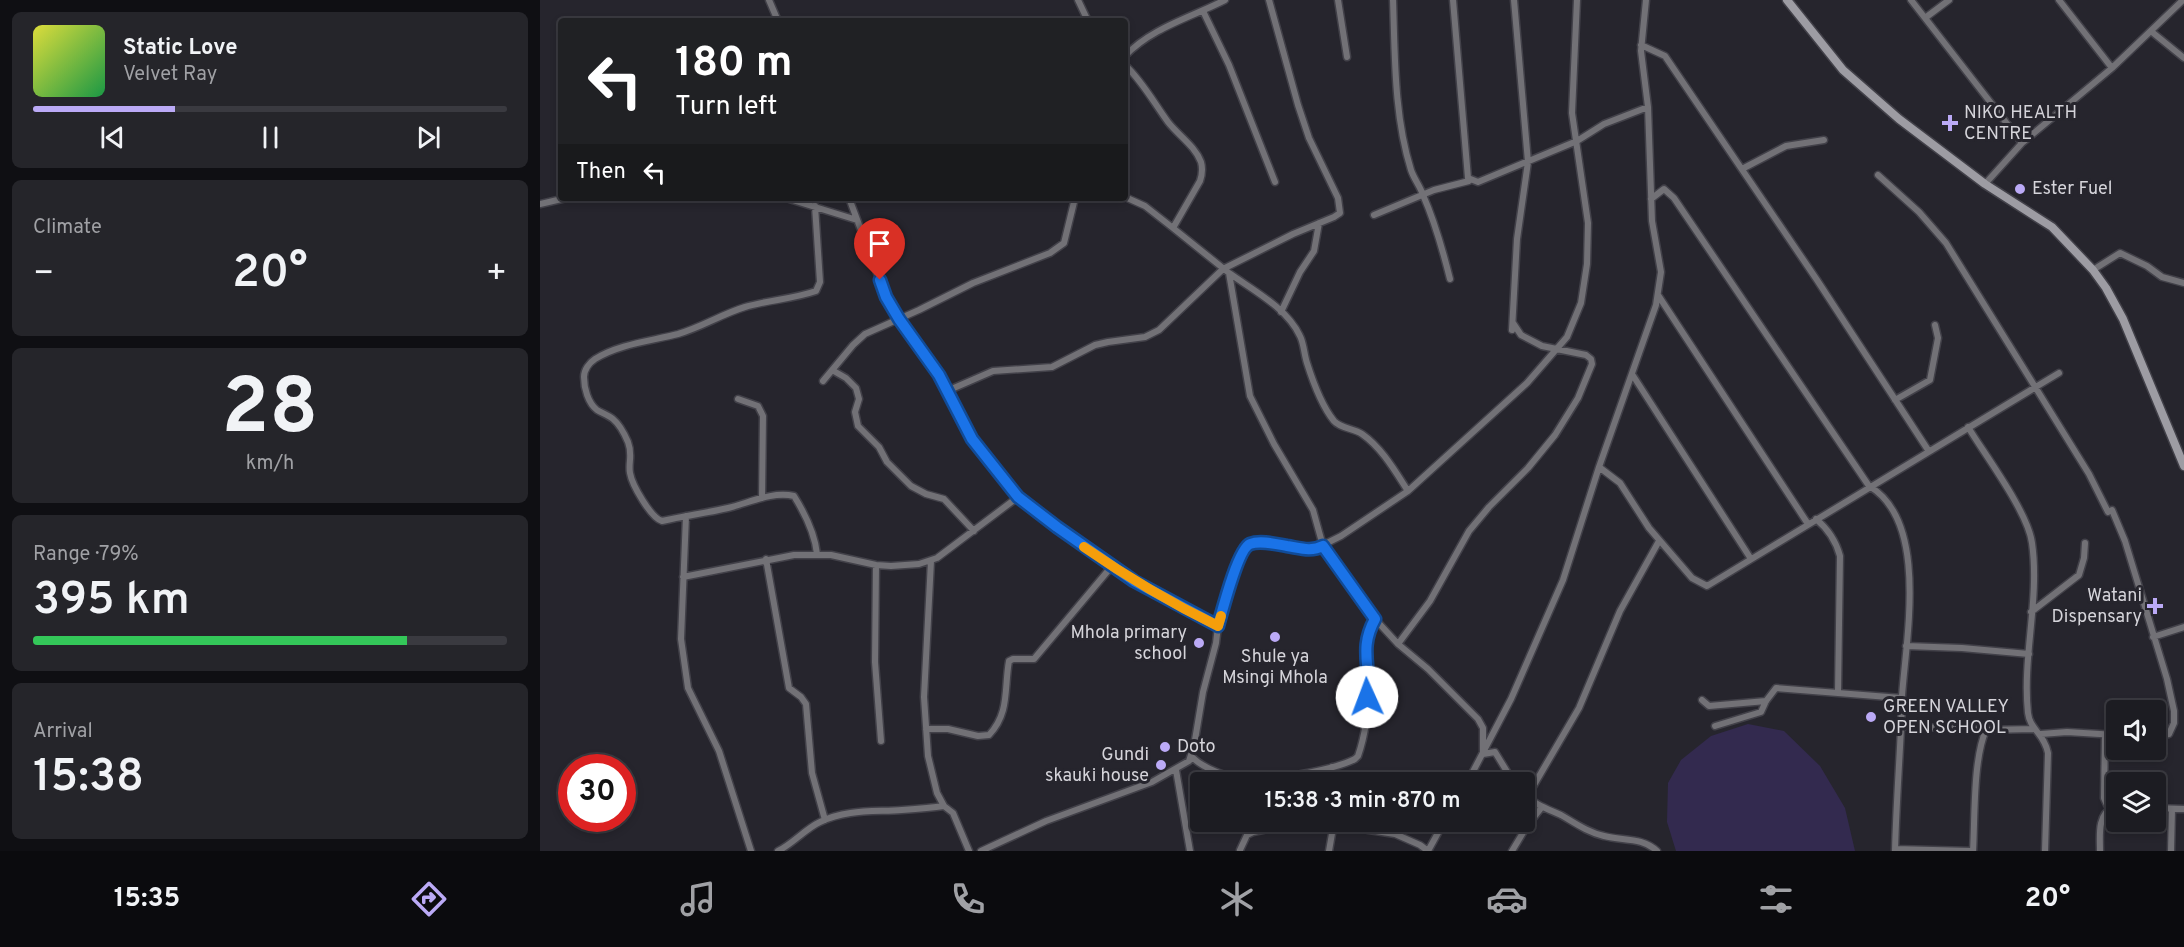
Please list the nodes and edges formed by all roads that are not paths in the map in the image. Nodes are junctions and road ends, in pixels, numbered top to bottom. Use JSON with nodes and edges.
{"nodes":[{"id":1,"x":769,"y":0,"type":"edge"},
{"id":2,"x":1078,"y":0,"type":"edge"},
{"id":3,"x":1226,"y":0,"type":"edge"},
{"id":4,"x":1269,"y":0,"type":"edge"},
{"id":5,"x":1338,"y":0,"type":"edge"},
{"id":6,"x":1393,"y":0,"type":"edge"},
{"id":7,"x":1453,"y":0,"type":"edge"},
{"id":8,"x":1514,"y":0,"type":"edge"},
{"id":9,"x":1577,"y":0,"type":"edge"},
{"id":10,"x":1646,"y":0,"type":"edge"},
{"id":11,"x":1786,"y":0,"type":"edge"},
{"id":12,"x":1911,"y":0,"type":"edge"},
{"id":13,"x":1949,"y":0,"type":"edge"},
{"id":14,"x":2060,"y":0,"type":"edge"},
{"id":15,"x":2183,"y":0,"type":"edge"},
{"id":16,"x":1203,"y":11,"type":"junction"},
{"id":17,"x":777,"y":18,"type":"edge"},
{"id":18,"x":1087,"y":18,"type":"edge"},
{"id":19,"x":1925,"y":18,"type":"junction"},
{"id":20,"x":2152,"y":32,"type":"junction"},
{"id":21,"x":1641,"y":45,"type":"junction"},
{"id":22,"x":1128,"y":53,"type":"edge"},
{"id":23,"x":1347,"y":57,"type":"dead end"},
{"id":24,"x":2184,"y":58,"type":"edge"},
{"id":25,"x":1128,"y":68,"type":"edge"},
{"id":26,"x":2112,"y":68,"type":"junction"},
{"id":27,"x":1648,"y":107,"type":"junction"},
{"id":28,"x":1824,"y":140,"type":"dead end"},
{"id":29,"x":1576,"y":141,"type":"junction"},
{"id":30,"x":2022,"y":142,"type":"junction"},
{"id":31,"x":1528,"y":162,"type":"junction"},
{"id":32,"x":1742,"y":169,"type":"junction"},
{"id":33,"x":1878,"y":175,"type":"dead end"},
{"id":34,"x":1467,"y":178,"type":"junction"},
{"id":35,"x":1275,"y":182,"type":"dead end"},
{"id":36,"x":1985,"y":184,"type":"junction"},
{"id":37,"x":1423,"y":194,"type":"junction"},
{"id":38,"x":1128,"y":199,"type":"edge"},
{"id":39,"x":1651,"y":199,"type":"junction"},
{"id":40,"x":558,"y":200,"type":"edge"},
{"id":41,"x":797,"y":201,"type":"edge"},
{"id":42,"x":850,"y":201,"type":"edge"},
{"id":43,"x":1074,"y":201,"type":"edge"},
{"id":44,"x":540,"y":204,"type":"edge"},
{"id":45,"x":815,"y":206,"type":"junction"},
{"id":46,"x":1374,"y":215,"type":"dead end"},
{"id":47,"x":857,"y":220,"type":"junction"},
{"id":48,"x":1319,"y":223,"type":"junction"},
{"id":49,"x":1173,"y":228,"type":"junction"},
{"id":50,"x":2093,"y":270,"type":"junction"},
{"id":51,"x":1226,"y":271,"type":"junction"},
{"id":52,"x":1450,"y":279,"type":"dead end"},
{"id":53,"x":2184,"y":283,"type":"edge"},
{"id":54,"x":1658,"y":295,"type":"junction"},
{"id":55,"x":1281,"y":312,"type":"junction"},
{"id":56,"x":899,"y":319,"type":"junction"},
{"id":57,"x":1513,"y":323,"type":"junction"},
{"id":58,"x":1935,"y":325,"type":"dead end"},
{"id":59,"x":1512,"y":330,"type":"dead end"},
{"id":60,"x":1556,"y":351,"type":"junction"},
{"id":61,"x":832,"y":370,"type":"junction"},
{"id":62,"x":2059,"y":373,"type":"dead end"},
{"id":63,"x":1632,"y":374,"type":"junction"},
{"id":64,"x":823,"y":381,"type":"dead end"},
{"id":65,"x":2035,"y":387,"type":"junction"},
{"id":66,"x":947,"y":391,"type":"junction"},
{"id":67,"x":738,"y":399,"type":"dead end"},
{"id":68,"x":1894,"y":400,"type":"junction"},
{"id":69,"x":1968,"y":427,"type":"junction"},
{"id":70,"x":1928,"y":450,"type":"junction"},
{"id":71,"x":2184,"y":466,"type":"edge"},
{"id":72,"x":1599,"y":467,"type":"junction"},
{"id":73,"x":1869,"y":486,"type":"junction"},
{"id":74,"x":1408,"y":490,"type":"junction"},
{"id":75,"x":1018,"y":497,"type":"junction"},
{"id":76,"x":762,"y":498,"type":"junction"},
{"id":77,"x":686,"y":516,"type":"junction"},
{"id":78,"x":1816,"y":519,"type":"junction"},
{"id":79,"x":1808,"y":524,"type":"junction"},
{"id":80,"x":974,"y":531,"type":"junction"},
{"id":81,"x":1659,"y":541,"type":"junction"},
{"id":82,"x":2085,"y":543,"type":"dead end"},
{"id":83,"x":1323,"y":546,"type":"junction"},
{"id":84,"x":817,"y":554,"type":"junction"},
{"id":85,"x":766,"y":559,"type":"junction"},
{"id":86,"x":1751,"y":559,"type":"junction"},
{"id":87,"x":931,"y":561,"type":"junction"},
{"id":88,"x":876,"y":565,"type":"junction"},
{"id":89,"x":1112,"y":566,"type":"junction"},
{"id":90,"x":682,"y":576,"type":"junction"},
{"id":91,"x":2031,"y":612,"type":"junction"},
{"id":92,"x":1375,"y":619,"type":"junction"},
{"id":93,"x":1218,"y":626,"type":"junction"},
{"id":94,"x":2184,"y":627,"type":"edge"},
{"id":95,"x":2153,"y":637,"type":"junction"},
{"id":96,"x":1398,"y":644,"type":"junction"},
{"id":97,"x":1906,"y":646,"type":"junction"},
{"id":98,"x":2029,"y":654,"type":"junction"},
{"id":99,"x":1838,"y":692,"type":"junction"},
{"id":100,"x":1902,"y":698,"type":"junction"},
{"id":101,"x":1702,"y":700,"type":"dead end"},
{"id":102,"x":1766,"y":701,"type":"junction"},
{"id":103,"x":1714,"y":726,"type":"dead end"},
{"id":104,"x":1901,"y":726,"type":"junction"},
{"id":105,"x":926,"y":729,"type":"junction"},
{"id":106,"x":2034,"y":729,"type":"junction"},
{"id":107,"x":1986,"y":730,"type":"junction"},
{"id":108,"x":2041,"y":734,"type":"junction"},
{"id":109,"x":2104,"y":734,"type":"joint"},
{"id":110,"x":2166,"y":734,"type":"edge"},
{"id":111,"x":881,"y":741,"type":"dead end"},
{"id":112,"x":1483,"y":754,"type":"junction"},
{"id":113,"x":1192,"y":757,"type":"junction"},
{"id":114,"x":1332,"y":767,"type":"junction"},
{"id":115,"x":1176,"y":770,"type":"junction"},
{"id":116,"x":1333,"y":772,"type":"edge"},
{"id":117,"x":1473,"y":772,"type":"edge"},
{"id":118,"x":1507,"y":772,"type":"edge"},
{"id":119,"x":1535,"y":781,"type":"edge"},
{"id":120,"x":2104,"y":798,"type":"junction"},
{"id":121,"x":2106,"y":801,"type":"edge"},
{"id":122,"x":1535,"y":802,"type":"edge"},
{"id":123,"x":944,"y":806,"type":"junction"},
{"id":124,"x":1542,"y":807,"type":"junction"},
{"id":125,"x":2166,"y":809,"type":"edge"},
{"id":126,"x":2172,"y":809,"type":"junction"},
{"id":127,"x":2184,"y":809,"type":"edge"},
{"id":128,"x":2106,"y":811,"type":"edge"},
{"id":129,"x":825,"y":819,"type":"junction"},
{"id":130,"x":2102,"y":820,"type":"junction"},
{"id":131,"x":1253,"y":832,"type":"edge"},
{"id":132,"x":1333,"y":832,"type":"edge"},
{"id":133,"x":1383,"y":832,"type":"edge"},
{"id":134,"x":1438,"y":832,"type":"edge"},
{"id":135,"x":1240,"y":850,"type":"edge"},
{"id":136,"x":1895,"y":850,"type":"edge"},
{"id":137,"x":751,"y":851,"type":"edge"},
{"id":138,"x":778,"y":851,"type":"edge"},
{"id":139,"x":969,"y":851,"type":"edge"},
{"id":140,"x":981,"y":851,"type":"edge"},
{"id":141,"x":1190,"y":851,"type":"edge"},
{"id":142,"x":1329,"y":851,"type":"edge"},
{"id":143,"x":1428,"y":851,"type":"edge"},
{"id":144,"x":1512,"y":851,"type":"edge"},
{"id":145,"x":1657,"y":851,"type":"edge"},
{"id":146,"x":1972,"y":851,"type":"edge"},
{"id":147,"x":2045,"y":851,"type":"edge"},
{"id":148,"x":2100,"y":851,"type":"edge"},
{"id":149,"x":2171,"y":851,"type":"edge"}],
"edges":[{"from":1,"to":17,"type":"street"},
{"from":2,"to":18,"type":"street"},
{"from":3,"to":16,"type":"street"},
{"from":4,"to":48,"type":"street"},
{"from":5,"to":23,"type":"street"},
{"from":6,"to":37,"type":"street"},
{"from":7,"to":34,"type":"street"},
{"from":8,"to":31,"type":"street"},
{"from":9,"to":29,"type":"street"},
{"from":10,"to":21,"type":"street"},
{"from":11,"to":36,"type":"main road"},
{"from":12,"to":19,"type":"street"},
{"from":13,"to":19,"type":"street"},
{"from":14,"to":26,"type":"street"},
{"from":15,"to":20,"type":"street"},
{"from":16,"to":22,"type":"street"},
{"from":16,"to":35,"type":"street"},
{"from":19,"to":30,"type":"street"},
{"from":20,"to":24,"type":"street"},
{"from":20,"to":26,"type":"street"},
{"from":21,"to":27,"type":"street"},
{"from":21,"to":32,"type":"street"},
{"from":25,"to":49,"type":"street"},
{"from":26,"to":30,"type":"street"},
{"from":27,"to":29,"type":"street"},
{"from":27,"to":39,"type":"street"},
{"from":28,"to":32,"type":"street"},
{"from":29,"to":31,"type":"street"},
{"from":29,"to":60,"type":"street"},
{"from":30,"to":36,"type":"street"},
{"from":31,"to":34,"type":"street"},
{"from":31,"to":57,"type":"street"},
{"from":32,"to":68,"type":"street"},
{"from":33,"to":65,"type":"street"},
{"from":34,"to":37,"type":"street"},
{"from":36,"to":50,"type":"main road"},
{"from":37,"to":46,"type":"street"},
{"from":37,"to":52,"type":"street"},
{"from":38,"to":49,"type":"street"},
{"from":39,"to":54,"type":"street"},
{"from":39,"to":73,"type":"street"},
{"from":40,"to":44,"type":"street"},
{"from":41,"to":45,"type":"street"},
{"from":42,"to":47,"type":"street"},
{"from":43,"to":56,"type":"street"},
{"from":45,"to":47,"type":"street"},
{"from":45,"to":77,"type":"street"},
{"from":47,"to":56,"type":"street"},
{"from":48,"to":51,"type":"street"},
{"from":48,"to":55,"type":"street"},
{"from":49,"to":51,"type":"street"},
{"from":50,"to":53,"type":"street"},
{"from":50,"to":71,"type":"main road"},
{"from":51,"to":55,"type":"street"},
{"from":51,"to":66,"type":"street"},
{"from":51,"to":83,"type":"street"},
{"from":54,"to":63,"type":"street"},
{"from":54,"to":79,"type":"street"},
{"from":55,"to":74,"type":"street"},
{"from":56,"to":61,"type":"street"},
{"from":56,"to":66,"type":"street"},
{"from":57,"to":59,"type":"street"},
{"from":57,"to":60,"type":"street"},
{"from":58,"to":68,"type":"street"},
{"from":60,"to":74,"type":"street"},
{"from":60,"to":96,"type":"street"},
{"from":61,"to":64,"type":"street"},
{"from":61,"to":80,"type":"street"},
{"from":62,"to":65,"type":"street"},
{"from":63,"to":72,"type":"street"},
{"from":63,"to":86,"type":"street"},
{"from":65,"to":69,"type":"street"},
{"from":65,"to":95,"type":"street"},
{"from":66,"to":75,"type":"street"},
{"from":67,"to":76,"type":"street"},
{"from":68,"to":70,"type":"street"},
{"from":69,"to":70,"type":"street"},
{"from":69,"to":91,"type":"street"},
{"from":70,"to":73,"type":"street"},
{"from":72,"to":81,"type":"street"},
{"from":72,"to":112,"type":"street"},
{"from":73,"to":78,"type":"street"},
{"from":73,"to":97,"type":"street"},
{"from":74,"to":83,"type":"street"},
{"from":75,"to":80,"type":"street"},
{"from":75,"to":89,"type":"street"},
{"from":76,"to":77,"type":"street"},
{"from":76,"to":84,"type":"street"},
{"from":77,"to":90,"type":"street"},
{"from":78,"to":79,"type":"street"},
{"from":78,"to":99,"type":"street"},
{"from":79,"to":86,"type":"street"},
{"from":80,"to":87,"type":"street"},
{"from":81,"to":86,"type":"street"},
{"from":81,"to":119,"type":"street"},
{"from":82,"to":91,"type":"street"},
{"from":83,"to":92,"type":"street"},
{"from":83,"to":93,"type":"street"},
{"from":84,"to":85,"type":"street"},
{"from":84,"to":88,"type":"street"},
{"from":85,"to":90,"type":"street"},
{"from":85,"to":129,"type":"street"},
{"from":87,"to":88,"type":"street"},
{"from":87,"to":105,"type":"street"},
{"from":88,"to":111,"type":"street"},
{"from":89,"to":93,"type":"street"},
{"from":89,"to":105,"type":"street"},
{"from":90,"to":137,"type":"street"},
{"from":91,"to":98,"type":"street"},
{"from":92,"to":96,"type":"street"},
{"from":92,"to":114,"type":"street"},
{"from":93,"to":113,"type":"street"},
{"from":94,"to":95,"type":"street"},
{"from":95,"to":110,"type":"street"},
{"from":96,"to":112,"type":"street"},
{"from":97,"to":98,"type":"street"},
{"from":97,"to":100,"type":"street"},
{"from":98,"to":106,"type":"street"},
{"from":99,"to":100,"type":"street"},
{"from":99,"to":102,"type":"street"},
{"from":100,"to":104,"type":"street"},
{"from":101,"to":102,"type":"street"},
{"from":102,"to":103,"type":"street"},
{"from":104,"to":107,"type":"street"},
{"from":104,"to":136,"type":"street"},
{"from":105,"to":123,"type":"street"},
{"from":106,"to":107,"type":"street"},
{"from":106,"to":108,"type":"street"},
{"from":107,"to":146,"type":"street"},
{"from":108,"to":109,"type":"street"},
{"from":108,"to":147,"type":"street"},
{"from":109,"to":120,"type":"street"},
{"from":112,"to":117,"type":"street"},
{"from":112,"to":118,"type":"street"},
{"from":113,"to":114,"type":"street"},
{"from":113,"to":115,"type":"street"},
{"from":114,"to":116,"type":"street"},
{"from":115,"to":140,"type":"street"},
{"from":115,"to":141,"type":"street"},
{"from":120,"to":121,"type":"street"},
{"from":120,"to":130,"type":"street"},
{"from":122,"to":124,"type":"street"},
{"from":123,"to":129,"type":"street"},
{"from":123,"to":139,"type":"street"},
{"from":124,"to":144,"type":"street"},
{"from":124,"to":145,"type":"street"},
{"from":125,"to":126,"type":"street"},
{"from":126,"to":127,"type":"street"},
{"from":126,"to":149,"type":"street"},
{"from":128,"to":130,"type":"street"},
{"from":129,"to":138,"type":"street"},
{"from":130,"to":148,"type":"street"},
{"from":131,"to":135,"type":"street"},
{"from":132,"to":142,"type":"street"},
{"from":133,"to":143,"type":"street"},
{"from":134,"to":143,"type":"street"},
{"from":136,"to":146,"type":"street"}]}
